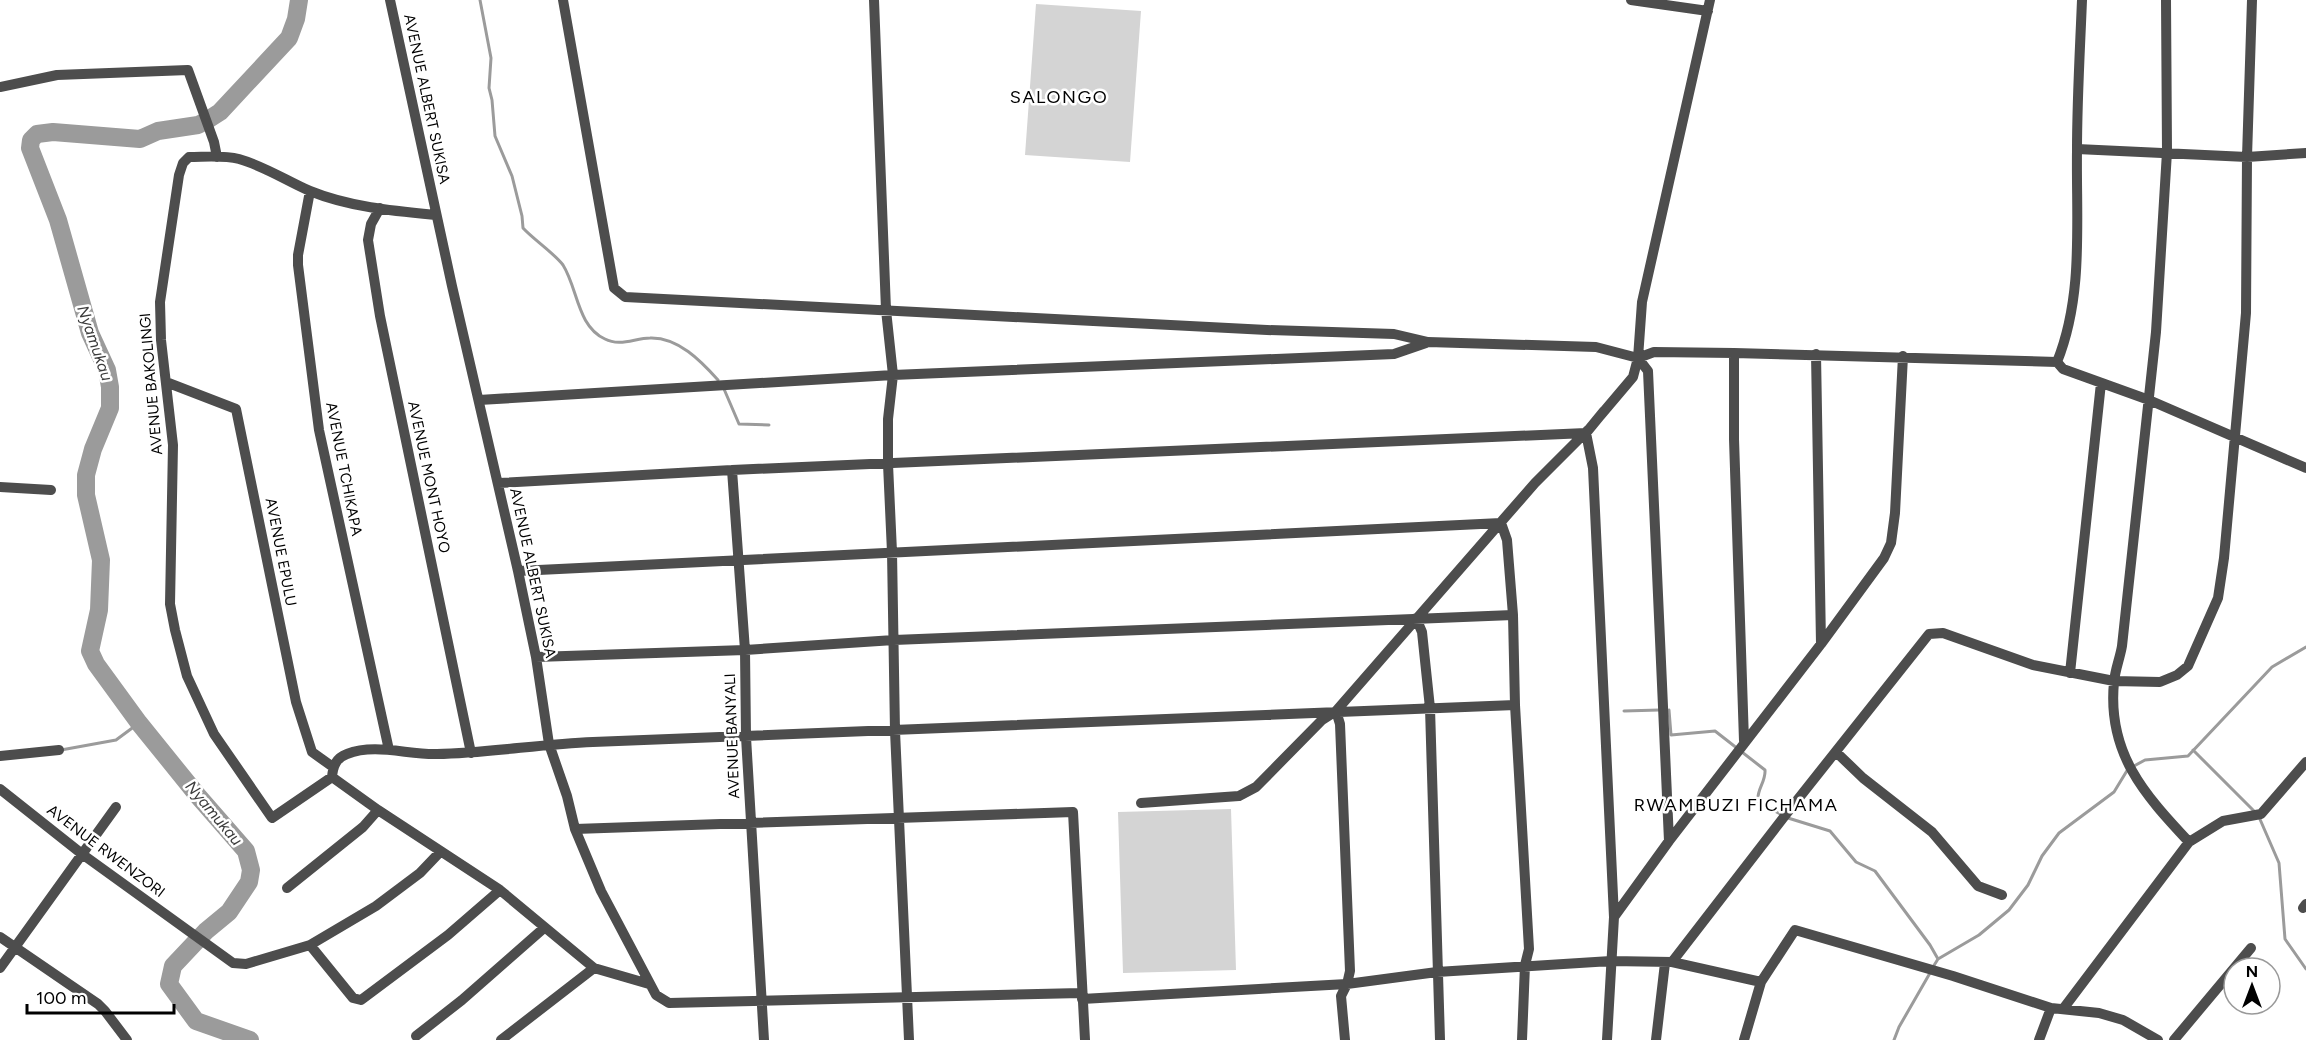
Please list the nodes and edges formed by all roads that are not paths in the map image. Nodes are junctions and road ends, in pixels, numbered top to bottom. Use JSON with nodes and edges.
{"nodes":[{"id":1,"x":390,"y":0,"type":"edge"},
{"id":2,"x":562,"y":0,"type":"edge"},
{"id":3,"x":874,"y":0,"type":"edge"},
{"id":4,"x":1631,"y":0,"type":"edge"},
{"id":5,"x":2082,"y":0,"type":"edge"},
{"id":6,"x":2166,"y":0,"type":"edge"},
{"id":7,"x":2252,"y":0,"type":"edge"},
{"id":8,"x":1709,"y":5,"type":"edge"},
{"id":9,"x":0,"y":87,"type":"edge"},
{"id":10,"x":2077,"y":149,"type":"junction"},
{"id":11,"x":2167,"y":152,"type":"junction"},
{"id":12,"x":2306,"y":153,"type":"edge"},
{"id":13,"x":217,"y":157,"type":"junction"},
{"id":14,"x":2247,"y":157,"type":"junction"},
{"id":15,"x":310,"y":191,"type":"junction"},
{"id":16,"x":380,"y":208,"type":"junction"},
{"id":17,"x":436,"y":215,"type":"junction"},
{"id":18,"x":886,"y":310,"type":"junction"},
{"id":19,"x":1428,"y":342,"type":"junction"},
{"id":20,"x":1734,"y":353,"type":"junction"},
{"id":21,"x":1816,"y":354,"type":"junction"},
{"id":22,"x":1903,"y":356,"type":"junction"},
{"id":23,"x":1638,"y":358,"type":"junction"},
{"id":24,"x":2057,"y":362,"type":"junction"},
{"id":25,"x":893,"y":375,"type":"junction"},
{"id":26,"x":166,"y":382,"type":"junction"},
{"id":27,"x":2101,"y":383,"type":"junction"},
{"id":28,"x":478,"y":400,"type":"junction"},
{"id":29,"x":2149,"y":400,"type":"junction"},
{"id":30,"x":1586,"y":433,"type":"junction"},
{"id":31,"x":2236,"y":438,"type":"junction"},
{"id":32,"x":888,"y":464,"type":"junction"},
{"id":33,"x":2306,"y":468,"type":"edge"},
{"id":34,"x":732,"y":470,"type":"junction"},
{"id":35,"x":499,"y":483,"type":"junction"},
{"id":36,"x":0,"y":487,"type":"edge"},
{"id":37,"x":51,"y":490,"type":"dead end"},
{"id":38,"x":1501,"y":523,"type":"junction"},
{"id":39,"x":892,"y":552,"type":"junction"},
{"id":40,"x":738,"y":562,"type":"junction"},
{"id":41,"x":518,"y":571,"type":"junction"},
{"id":42,"x":1513,"y":615,"type":"junction"},
{"id":43,"x":1416,"y":618,"type":"junction"},
{"id":44,"x":894,"y":640,"type":"junction"},
{"id":45,"x":1821,"y":644,"type":"junction"},
{"id":46,"x":745,"y":650,"type":"junction"},
{"id":47,"x":536,"y":657,"type":"junction"},
{"id":48,"x":2070,"y":673,"type":"junction"},
{"id":49,"x":2114,"y":681,"type":"junction"},
{"id":50,"x":1515,"y":705,"type":"junction"},
{"id":51,"x":1430,"y":708,"type":"junction"},
{"id":52,"x":1336,"y":711,"type":"junction"},
{"id":53,"x":895,"y":731,"type":"junction"},
{"id":54,"x":746,"y":737,"type":"junction"},
{"id":55,"x":549,"y":744,"type":"junction"},
{"id":56,"x":1741,"y":746,"type":"junction"},
{"id":57,"x":59,"y":750,"type":"dead end"},
{"id":58,"x":389,"y":750,"type":"junction"},
{"id":59,"x":1836,"y":752,"type":"junction"},
{"id":60,"x":471,"y":753,"type":"junction"},
{"id":61,"x":0,"y":756,"type":"edge"},
{"id":62,"x":2306,"y":762,"type":"edge"},
{"id":63,"x":332,"y":772,"type":"junction"},
{"id":64,"x":0,"y":789,"type":"edge"},
{"id":65,"x":1141,"y":802,"type":"dead end"},
{"id":66,"x":116,"y":807,"type":"dead end"},
{"id":67,"x":378,"y":810,"type":"junction"},
{"id":68,"x":898,"y":819,"type":"junction"},
{"id":69,"x":751,"y":824,"type":"junction"},
{"id":70,"x":575,"y":829,"type":"junction"},
{"id":71,"x":1669,"y":841,"type":"junction"},
{"id":72,"x":2189,"y":842,"type":"junction"},
{"id":73,"x":440,"y":852,"type":"junction"},
{"id":74,"x":82,"y":854,"type":"junction"},
{"id":75,"x":287,"y":888,"type":"dead end"},
{"id":76,"x":500,"y":890,"type":"junction"},
{"id":77,"x":2002,"y":895,"type":"dead end"},
{"id":78,"x":1614,"y":917,"type":"junction"},
{"id":79,"x":544,"y":928,"type":"junction"},
{"id":80,"x":0,"y":937,"type":"edge"},
{"id":81,"x":309,"y":945,"type":"junction"},
{"id":82,"x":15,"y":948,"type":"junction"},
{"id":83,"x":2251,"y":948,"type":"dead end"},
{"id":84,"x":1611,"y":961,"type":"junction"},
{"id":85,"x":1669,"y":962,"type":"junction"},
{"id":86,"x":1525,"y":965,"type":"junction"},
{"id":87,"x":0,"y":968,"type":"edge"},
{"id":88,"x":594,"y":968,"type":"junction"},
{"id":89,"x":1437,"y":972,"type":"junction"},
{"id":90,"x":1761,"y":982,"type":"junction"},
{"id":91,"x":649,"y":984,"type":"junction"},
{"id":92,"x":1347,"y":984,"type":"junction"},
{"id":93,"x":908,"y":996,"type":"junction"},
{"id":94,"x":1082,"y":996,"type":"junction"},
{"id":95,"x":760,"y":1000,"type":"junction"},
{"id":96,"x":2057,"y":1008,"type":"junction"},
{"id":97,"x":416,"y":1036,"type":"dead end"},
{"id":98,"x":127,"y":1040,"type":"edge"},
{"id":99,"x":501,"y":1040,"type":"edge"},
{"id":100,"x":764,"y":1040,"type":"edge"},
{"id":101,"x":909,"y":1040,"type":"edge"},
{"id":102,"x":1085,"y":1040,"type":"edge"},
{"id":103,"x":1344,"y":1040,"type":"edge"},
{"id":104,"x":1440,"y":1040,"type":"edge"},
{"id":105,"x":1522,"y":1040,"type":"edge"},
{"id":106,"x":1607,"y":1040,"type":"edge"},
{"id":107,"x":1656,"y":1040,"type":"edge"},
{"id":108,"x":1744,"y":1040,"type":"edge"},
{"id":109,"x":2039,"y":1040,"type":"edge"},
{"id":110,"x":2158,"y":1040,"type":"edge"},
{"id":111,"x":2174,"y":1040,"type":"edge"}],
"edges":[{"from":1,"to":17,"type":"street","name":"AVENUE ALBERT SUKISA"},
{"from":2,"to":18,"type":"street"},
{"from":3,"to":18,"type":"street"},
{"from":4,"to":8,"type":"street"},
{"from":5,"to":10,"type":"street"},
{"from":6,"to":11,"type":"street"},
{"from":7,"to":14,"type":"street"},
{"from":8,"to":23,"type":"street"},
{"from":9,"to":13,"type":"street"},
{"from":10,"to":11,"type":"street"},
{"from":10,"to":24,"type":"street"},
{"from":11,"to":14,"type":"street"},
{"from":11,"to":29,"type":"street"},
{"from":12,"to":14,"type":"street"},
{"from":13,"to":15,"type":"street"},
{"from":13,"to":26,"type":"street","name":"AVENUE BAKOLINGI"},
{"from":14,"to":31,"type":"street"},
{"from":15,"to":16,"type":"street"},
{"from":15,"to":58,"type":"street","name":"AVENUE TCHIKAPA"},
{"from":16,"to":17,"type":"street"},
{"from":16,"to":60,"type":"street","name":"AVENUE MONT HOYO"},
{"from":17,"to":28,"type":"street","name":"AVENUE ALBERT SUKISA"},
{"from":18,"to":19,"type":"street"},
{"from":18,"to":25,"type":"street"},
{"from":19,"to":23,"type":"street"},
{"from":19,"to":25,"type":"street"},
{"from":20,"to":21,"type":"street"},
{"from":20,"to":23,"type":"street"},
{"from":20,"to":56,"type":"street"},
{"from":21,"to":22,"type":"street"},
{"from":21,"to":45,"type":"street"},
{"from":22,"to":24,"type":"street"},
{"from":22,"to":45,"type":"street"},
{"from":23,"to":30,"type":"street"},
{"from":23,"to":71,"type":"street"},
{"from":24,"to":27,"type":"street"},
{"from":25,"to":28,"type":"street"},
{"from":25,"to":32,"type":"street"},
{"from":26,"to":63,"type":"street","name":"AVENUE EPULU"},
{"from":26,"to":63,"type":"street","name":"AVENUE BAKOLINGI"},
{"from":27,"to":29,"type":"street"},
{"from":27,"to":48,"type":"street"},
{"from":28,"to":35,"type":"street","name":"AVENUE ALBERT SUKISA"},
{"from":29,"to":31,"type":"street"},
{"from":29,"to":49,"type":"street"},
{"from":30,"to":32,"type":"street"},
{"from":30,"to":38,"type":"street"},
{"from":30,"to":78,"type":"street"},
{"from":31,"to":33,"type":"street"},
{"from":31,"to":49,"type":"street"},
{"from":32,"to":34,"type":"street"},
{"from":32,"to":39,"type":"street"},
{"from":34,"to":35,"type":"street"},
{"from":34,"to":40,"type":"street","name":"AVENUE BANYALI"},
{"from":35,"to":41,"type":"street","name":"AVENUE ALBERT SUKISA"},
{"from":36,"to":37,"type":"street"},
{"from":38,"to":39,"type":"street"},
{"from":38,"to":42,"type":"street"},
{"from":38,"to":43,"type":"street"},
{"from":39,"to":40,"type":"street"},
{"from":39,"to":44,"type":"street"},
{"from":40,"to":41,"type":"street"},
{"from":40,"to":46,"type":"street","name":"AVENUE BANYALI"},
{"from":41,"to":47,"type":"street","name":"AVENUE ALBERT SUKISA"},
{"from":42,"to":43,"type":"street"},
{"from":42,"to":50,"type":"street"},
{"from":43,"to":44,"type":"street"},
{"from":43,"to":51,"type":"street"},
{"from":43,"to":52,"type":"street"},
{"from":44,"to":46,"type":"street"},
{"from":44,"to":53,"type":"street"},
{"from":45,"to":56,"type":"street"},
{"from":46,"to":47,"type":"street"},
{"from":46,"to":54,"type":"street","name":"AVENUE BANYALI"},
{"from":47,"to":55,"type":"street","name":"AVENUE ALBERT SUKISA"},
{"from":48,"to":49,"type":"street"},
{"from":48,"to":59,"type":"street"},
{"from":49,"to":72,"type":"street"},
{"from":50,"to":51,"type":"street"},
{"from":50,"to":86,"type":"street"},
{"from":51,"to":52,"type":"street"},
{"from":51,"to":89,"type":"street"},
{"from":52,"to":53,"type":"street"},
{"from":52,"to":65,"type":"street"},
{"from":52,"to":92,"type":"street"},
{"from":53,"to":54,"type":"street"},
{"from":53,"to":68,"type":"street"},
{"from":54,"to":55,"type":"street"},
{"from":54,"to":69,"type":"street","name":"AVENUE BANYALI"},
{"from":55,"to":60,"type":"street"},
{"from":55,"to":70,"type":"street","name":"AVENUE ALBERT SUKISA"},
{"from":56,"to":71,"type":"street"},
{"from":57,"to":61,"type":"street"},
{"from":58,"to":60,"type":"street"},
{"from":58,"to":63,"type":"street"},
{"from":59,"to":77,"type":"street"},
{"from":59,"to":85,"type":"street"},
{"from":62,"to":72,"type":"street"},
{"from":63,"to":67,"type":"street","name":"AVENUE EPULU"},
{"from":64,"to":74,"type":"street","name":"AVENUE RWENZORI"},
{"from":66,"to":74,"type":"street"},
{"from":67,"to":73,"type":"street","name":"AVENUE EPULU"},
{"from":67,"to":75,"type":"street"},
{"from":68,"to":69,"type":"street"},
{"from":68,"to":93,"type":"street"},
{"from":68,"to":94,"type":"street"},
{"from":69,"to":70,"type":"street"},
{"from":69,"to":95,"type":"street","name":"AVENUE BANYALI"},
{"from":70,"to":91,"type":"street","name":"AVENUE ALBERT SUKISA"},
{"from":71,"to":78,"type":"street"},
{"from":72,"to":96,"type":"street"},
{"from":73,"to":76,"type":"street","name":"AVENUE EPULU"},
{"from":73,"to":81,"type":"street","name":"AVENUE RWENZORI"},
{"from":74,"to":81,"type":"street","name":"AVENUE RWENZORI"},
{"from":74,"to":82,"type":"street"},
{"from":76,"to":79,"type":"street","name":"AVENUE EPULU"},
{"from":76,"to":81,"type":"street"},
{"from":78,"to":84,"type":"street"},
{"from":79,"to":88,"type":"street","name":"AVENUE EPULU"},
{"from":79,"to":97,"type":"street"},
{"from":80,"to":82,"type":"street"},
{"from":82,"to":87,"type":"street"},
{"from":82,"to":98,"type":"street"},
{"from":83,"to":111,"type":"street"},
{"from":84,"to":85,"type":"street","name":"AVENUE ALBERT SUKISA"},
{"from":84,"to":86,"type":"street","name":"AVENUE ALBERT SUKISA"},
{"from":84,"to":106,"type":"street"},
{"from":85,"to":90,"type":"street","name":"AVENUE ALBERT SUKISA"},
{"from":85,"to":107,"type":"street"},
{"from":86,"to":89,"type":"street","name":"AVENUE ALBERT SUKISA"},
{"from":86,"to":105,"type":"street"},
{"from":88,"to":91,"type":"street"},
{"from":88,"to":99,"type":"street"},
{"from":89,"to":92,"type":"street","name":"AVENUE ALBERT SUKISA"},
{"from":89,"to":104,"type":"street"},
{"from":90,"to":96,"type":"street"},
{"from":90,"to":108,"type":"street"},
{"from":91,"to":95,"type":"street","name":"AVENUE ALBERT SUKISA"},
{"from":92,"to":94,"type":"street","name":"AVENUE ALBERT SUKISA"},
{"from":92,"to":103,"type":"street"},
{"from":93,"to":94,"type":"street","name":"AVENUE ALBERT SUKISA"},
{"from":93,"to":95,"type":"street","name":"AVENUE ALBERT SUKISA"},
{"from":93,"to":101,"type":"street"},
{"from":94,"to":102,"type":"street"},
{"from":95,"to":100,"type":"street"},
{"from":96,"to":109,"type":"street"},
{"from":96,"to":110,"type":"street"}]}
